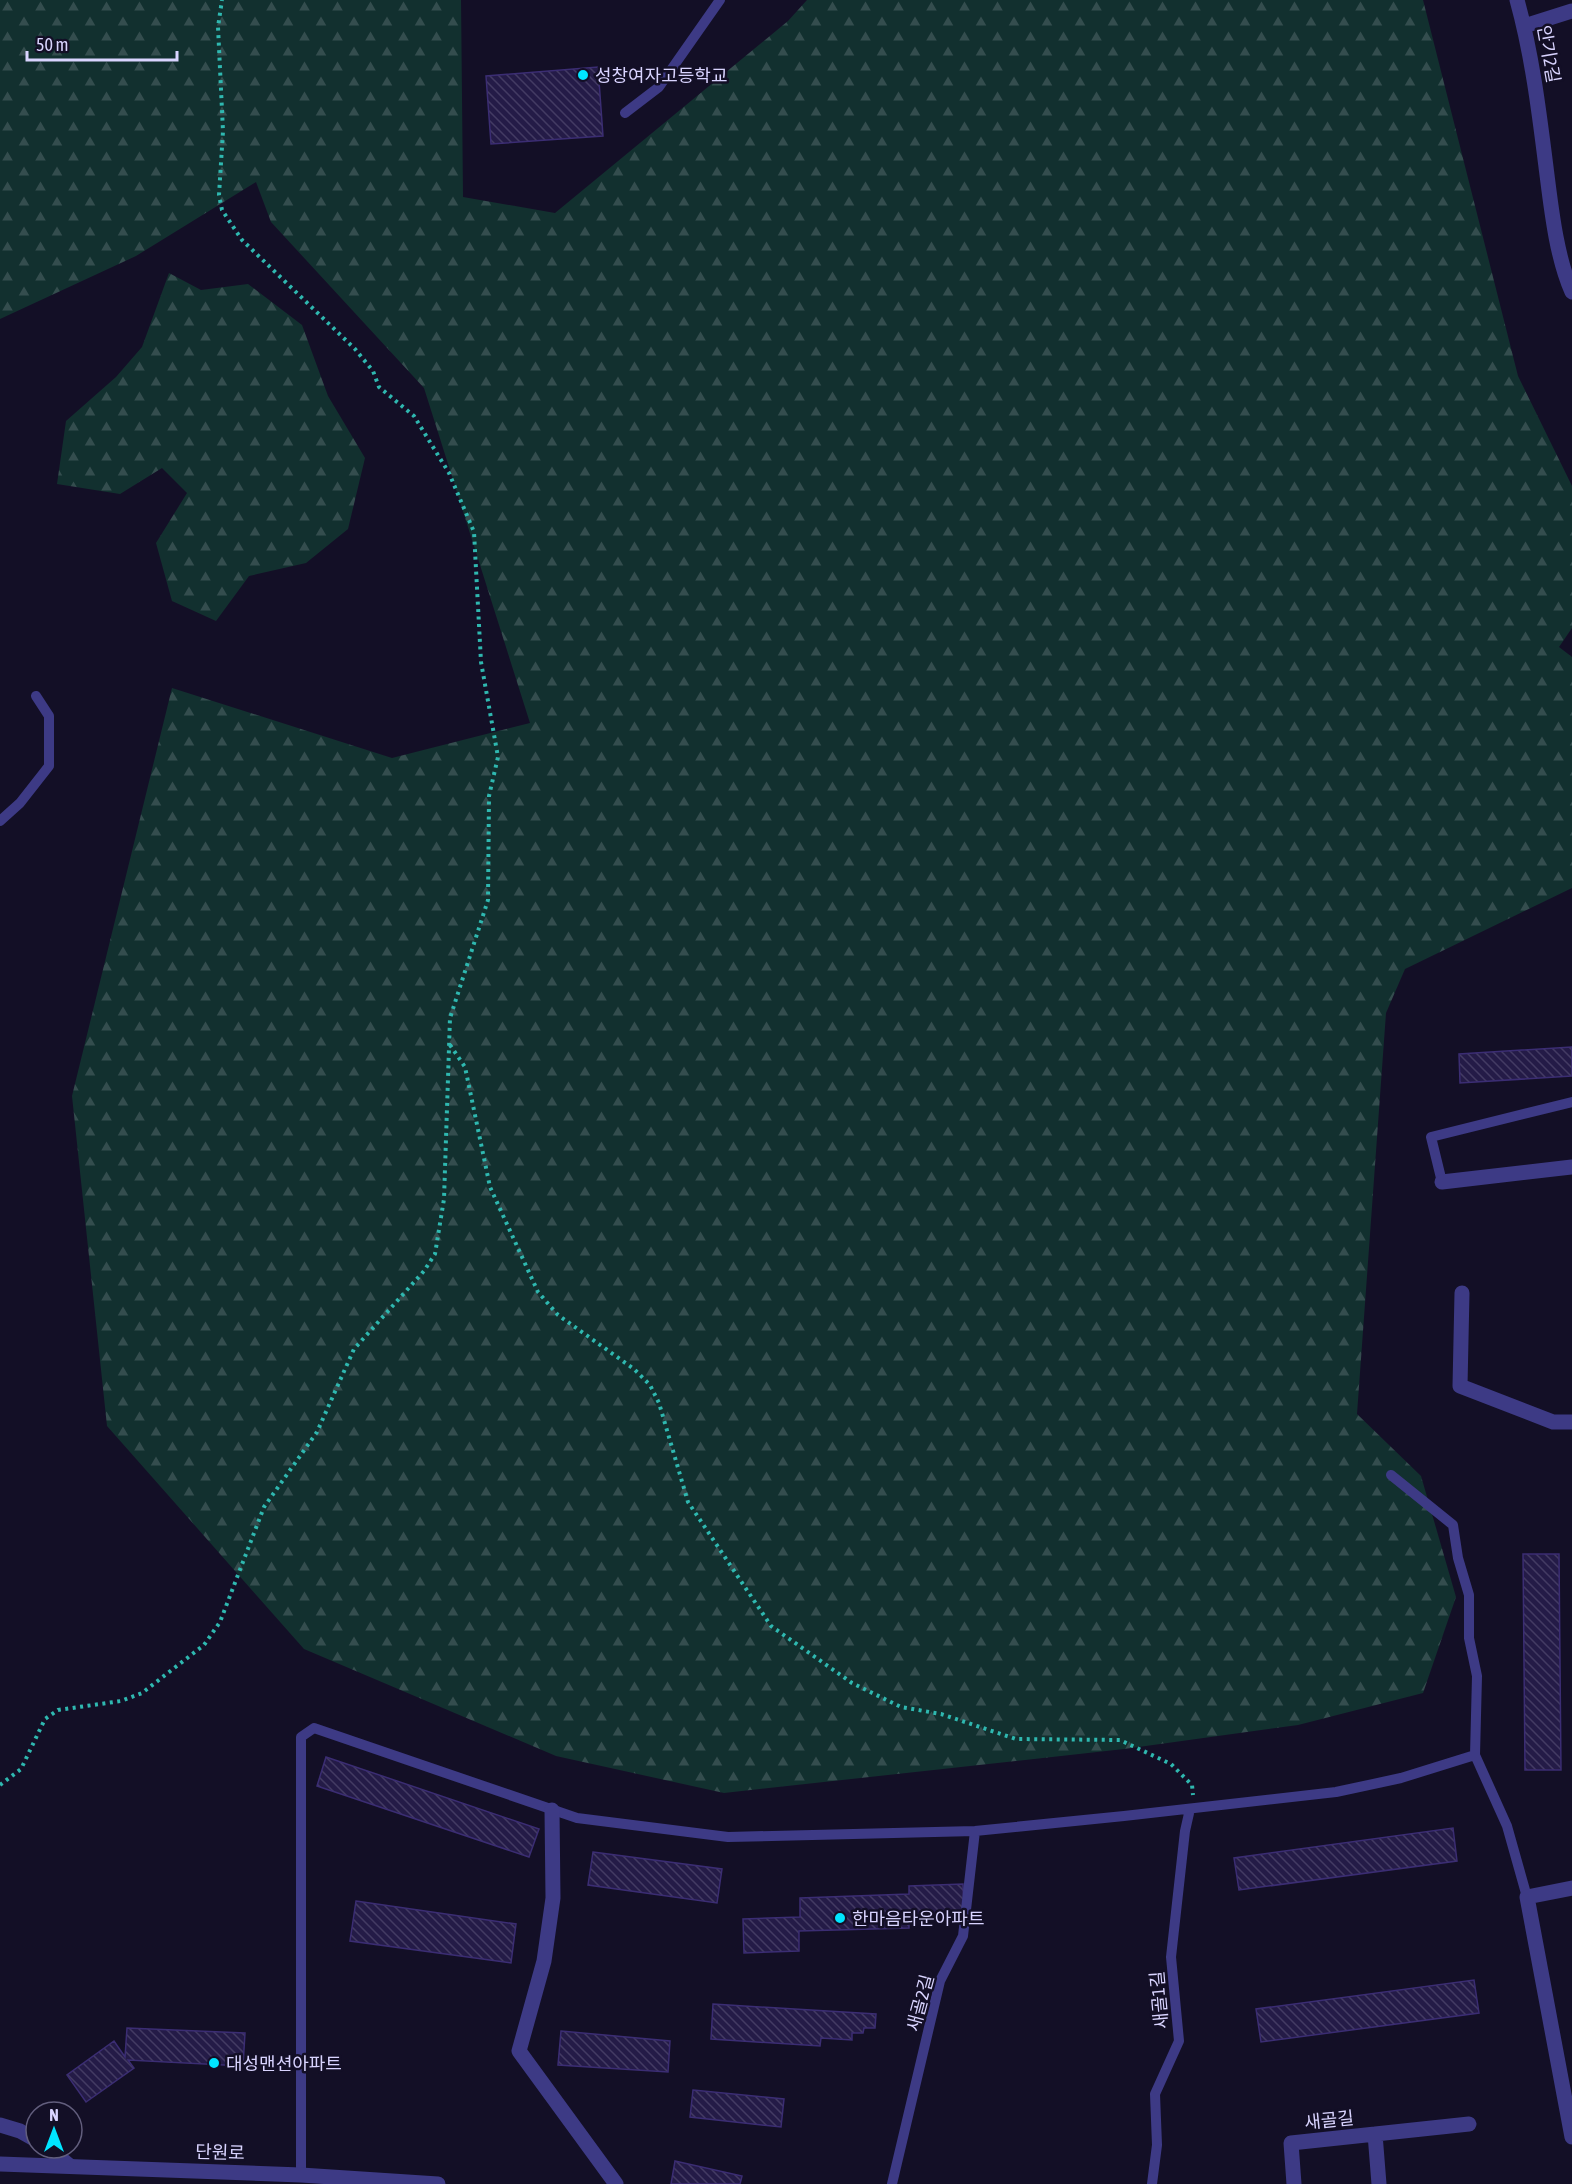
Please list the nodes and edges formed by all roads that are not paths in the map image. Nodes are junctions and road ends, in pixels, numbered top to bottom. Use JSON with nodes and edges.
{"nodes":[{"id":1,"x":720,"y":0,"type":"edge"},
{"id":2,"x":1517,"y":0,"type":"edge"},
{"id":3,"x":1572,"y":10,"type":"edge"},
{"id":4,"x":1524,"y":26,"type":"junction"},
{"id":5,"x":626,"y":113,"type":"dead end"},
{"id":6,"x":1572,"y":292,"type":"edge"},
{"id":7,"x":36,"y":696,"type":"dead end"},
{"id":8,"x":0,"y":821,"type":"edge"},
{"id":9,"x":1572,"y":1102,"type":"edge"},
{"id":10,"x":1572,"y":1167,"type":"edge"},
{"id":11,"x":1442,"y":1182,"type":"joint"},
{"id":12,"x":1462,"y":1293,"type":"dead end"},
{"id":13,"x":1572,"y":1422,"type":"edge"},
{"id":14,"x":1391,"y":1475,"type":"dead end"},
{"id":15,"x":1476,"y":1755,"type":"junction"},
{"id":16,"x":1190,"y":1809,"type":"junction"},
{"id":17,"x":552,"y":1810,"type":"junction"},
{"id":18,"x":975,"y":1831,"type":"junction"},
{"id":19,"x":1572,"y":1888,"type":"edge"},
{"id":20,"x":1527,"y":1897,"type":"junction"},
{"id":21,"x":1572,"y":2044,"type":"edge"},
{"id":22,"x":1556,"y":2048,"type":"junction"},
{"id":23,"x":1469,"y":2124,"type":"dead end"},
{"id":24,"x":0,"y":2125,"type":"edge"},
{"id":25,"x":24,"y":2132,"type":"edge"},
{"id":26,"x":1375,"y":2134,"type":"junction"},
{"id":27,"x":1572,"y":2137,"type":"edge"},
{"id":28,"x":63,"y":2160,"type":"edge"},
{"id":29,"x":0,"y":2164,"type":"edge"},
{"id":30,"x":70,"y":2166,"type":"junction"},
{"id":31,"x":301,"y":2175,"type":"junction"},
{"id":32,"x":438,"y":2184,"type":"edge"},
{"id":33,"x":616,"y":2184,"type":"edge"},
{"id":34,"x":892,"y":2184,"type":"edge"},
{"id":35,"x":1152,"y":2184,"type":"edge"},
{"id":36,"x":1294,"y":2184,"type":"edge"},
{"id":37,"x":1379,"y":2184,"type":"edge"}],
"edges":[{"from":1,"to":5,"type":"lane"},
{"from":2,"to":4,"type":"street","name":"안기2길"},
{"from":3,"to":4,"type":"street"},
{"from":4,"to":6,"type":"street","name":"안기2길"},
{"from":7,"to":8,"type":"lane"},
{"from":9,"to":11,"type":"lane"},
{"from":10,"to":11,"type":"street"},
{"from":12,"to":13,"type":"street"},
{"from":14,"to":15,"type":"lane"},
{"from":15,"to":16,"type":"lane"},
{"from":15,"to":20,"type":"lane"},
{"from":16,"to":18,"type":"lane"},
{"from":16,"to":35,"type":"lane","name":"새골1길"},
{"from":17,"to":18,"type":"lane"},
{"from":17,"to":31,"type":"lane"},
{"from":17,"to":33,"type":"street"},
{"from":18,"to":34,"type":"lane","name":"새골2길"},
{"from":19,"to":20,"type":"street"},
{"from":20,"to":22,"type":"street"},
{"from":21,"to":22,"type":"street"},
{"from":22,"to":27,"type":"street"},
{"from":23,"to":26,"type":"street","name":"새골길"},
{"from":24,"to":25,"type":"street"},
{"from":26,"to":36,"type":"street","name":"새골길"},
{"from":26,"to":37,"type":"street","name":"새골길"},
{"from":28,"to":30,"type":"street"},
{"from":29,"to":30,"type":"street","name":"단원로"},
{"from":30,"to":31,"type":"street","name":"단원로"},
{"from":31,"to":32,"type":"street","name":"단원로"}]}
